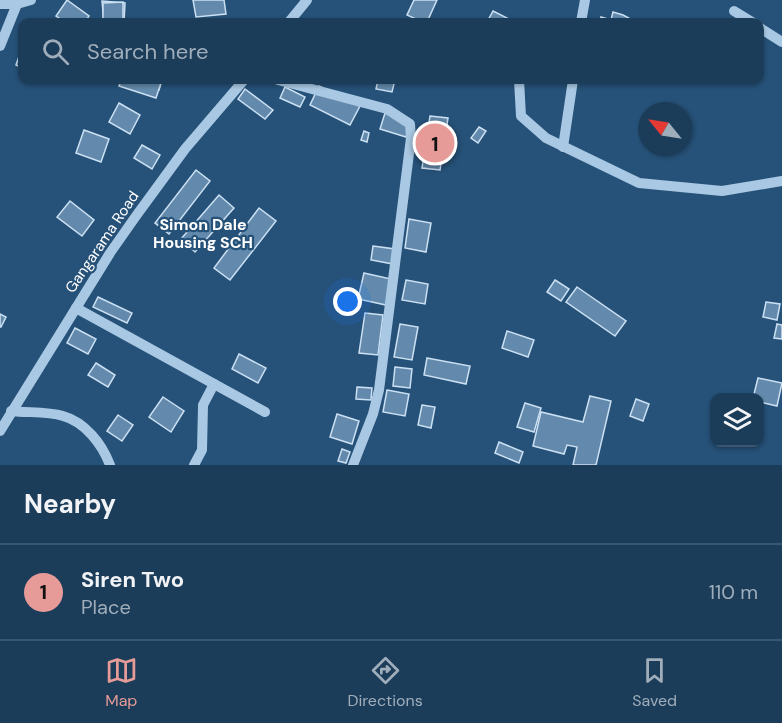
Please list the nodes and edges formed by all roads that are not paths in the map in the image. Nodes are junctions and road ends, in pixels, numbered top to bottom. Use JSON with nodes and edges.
{"nodes":[{"id":1,"x":31,"y":0,"type":"edge"},
{"id":2,"x":307,"y":0,"type":"edge"},
{"id":3,"x":585,"y":0,"type":"edge"},
{"id":4,"x":0,"y":4,"type":"edge"},
{"id":5,"x":16,"y":4,"type":"junction"},
{"id":6,"x":734,"y":11,"type":"dead end"},
{"id":7,"x":292,"y":18,"type":"edge"},
{"id":8,"x":582,"y":18,"type":"edge"},
{"id":9,"x":745,"y":18,"type":"edge"},
{"id":10,"x":764,"y":31,"type":"edge"},
{"id":11,"x":782,"y":42,"type":"edge"},
{"id":12,"x":0,"y":46,"type":"edge"},
{"id":13,"x":241,"y":84,"type":"edge"},
{"id":14,"x":293,"y":84,"type":"edge"},
{"id":15,"x":519,"y":84,"type":"edge"},
{"id":16,"x":572,"y":84,"type":"edge"},
{"id":17,"x":563,"y":147,"type":"junction"},
{"id":18,"x":782,"y":181,"type":"edge"},
{"id":19,"x":76,"y":308,"type":"junction"},
{"id":20,"x":214,"y":384,"type":"junction"},
{"id":21,"x":11,"y":411,"type":"junction"},
{"id":22,"x":265,"y":412,"type":"dead end"},
{"id":23,"x":0,"y":431,"type":"edge"},
{"id":24,"x":110,"y":465,"type":"edge"},
{"id":25,"x":194,"y":465,"type":"edge"},
{"id":26,"x":353,"y":465,"type":"edge"}],
"edges":[{"from":1,"to":5,"type":"street"},
{"from":2,"to":7,"type":"street"},
{"from":3,"to":8,"type":"street"},
{"from":4,"to":5,"type":"street"},
{"from":5,"to":12,"type":"street"},
{"from":6,"to":9,"type":"street"},
{"from":10,"to":11,"type":"street"},
{"from":13,"to":19,"type":"street","name":"Gangarama Road"},
{"from":14,"to":26,"type":"street"},
{"from":15,"to":17,"type":"street"},
{"from":16,"to":17,"type":"street"},
{"from":17,"to":18,"type":"street"},
{"from":19,"to":20,"type":"street"},
{"from":19,"to":21,"type":"street","name":"Gangarama Road"},
{"from":20,"to":22,"type":"street"},
{"from":20,"to":25,"type":"street"},
{"from":21,"to":23,"type":"street","name":"Gangarama Road"},
{"from":21,"to":24,"type":"street"}]}
